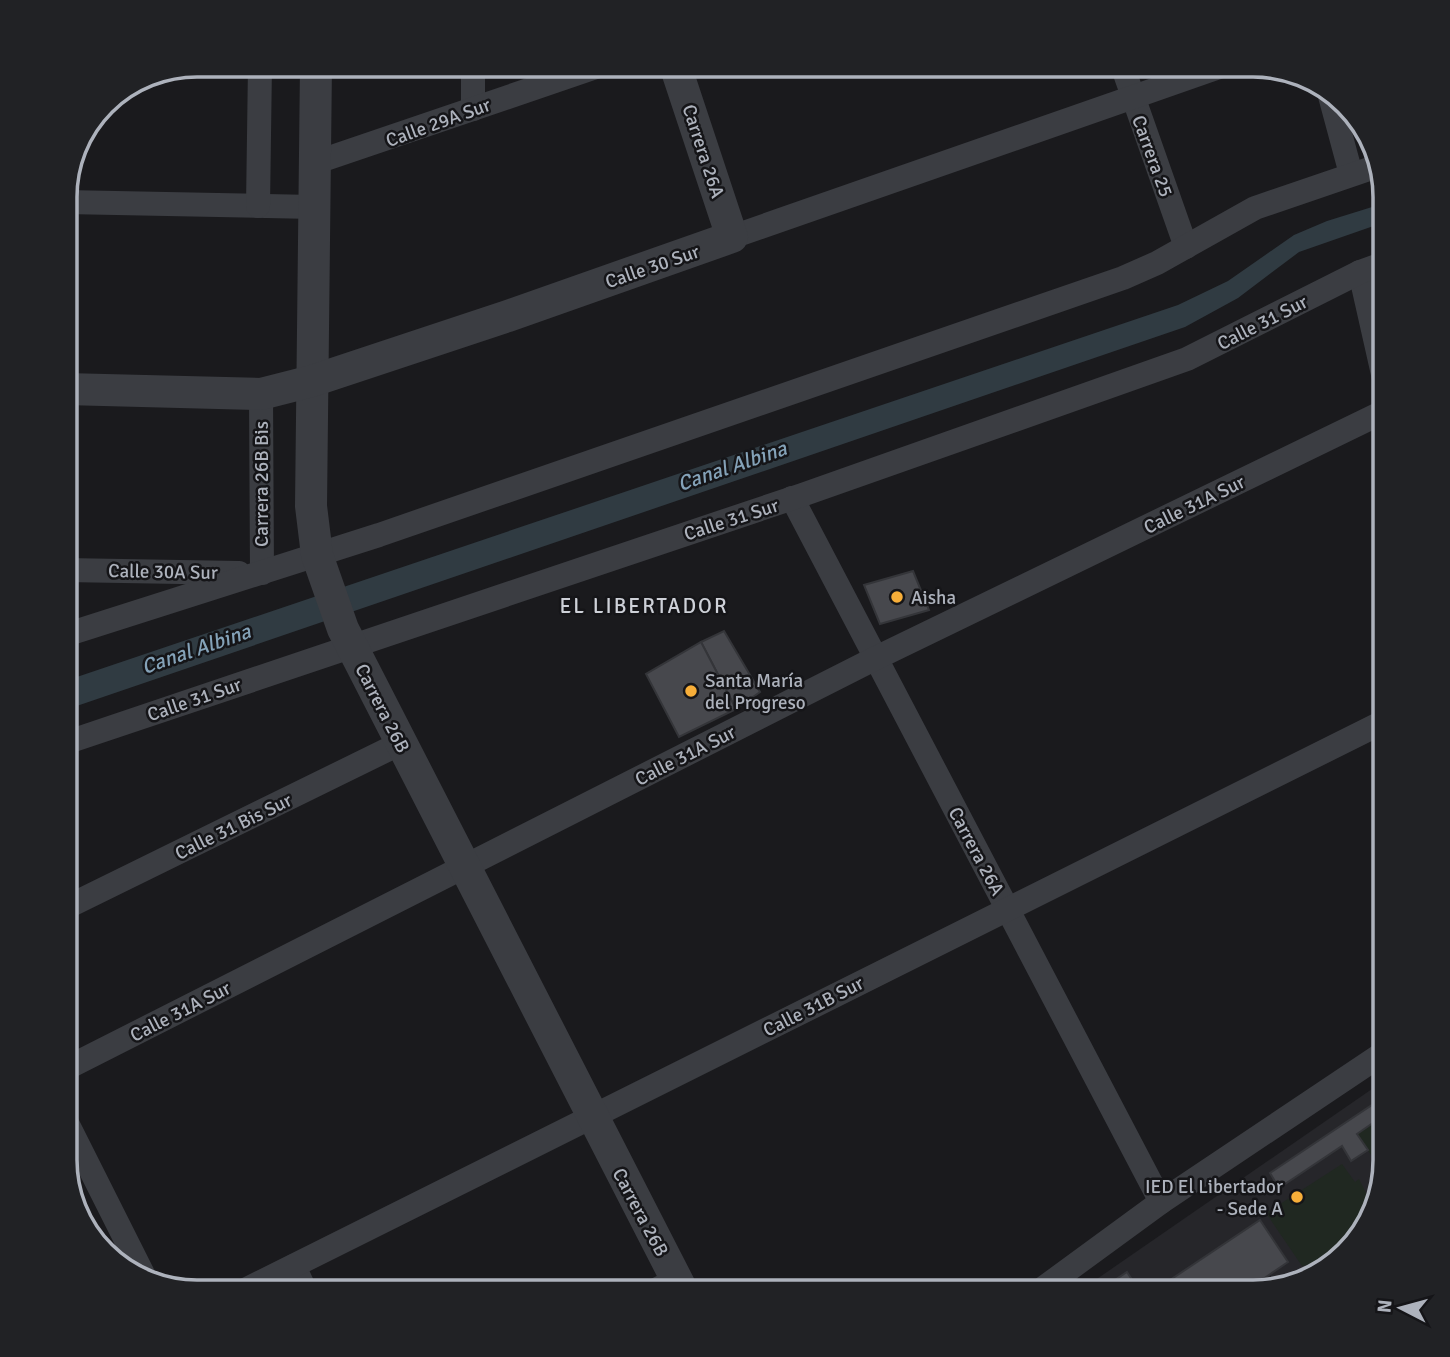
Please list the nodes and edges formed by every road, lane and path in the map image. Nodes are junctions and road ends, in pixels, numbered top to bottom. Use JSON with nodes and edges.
{"nodes":[{"id":1,"x":260,"y":77,"type":"edge"},
{"id":2,"x":316,"y":77,"type":"edge"},
{"id":3,"x":473,"y":77,"type":"edge"},
{"id":4,"x":567,"y":77,"type":"edge"},
{"id":5,"x":679,"y":77,"type":"edge"},
{"id":6,"x":1126,"y":77,"type":"edge"},
{"id":7,"x":1190,"y":77,"type":"edge"},
{"id":8,"x":1132,"y":97,"type":"junction"},
{"id":9,"x":1333,"y":108,"type":"edge"},
{"id":10,"x":473,"y":109,"type":"junction"},
{"id":11,"x":314,"y":163,"type":"junction"},
{"id":12,"x":1369,"y":169,"type":"edge"},
{"id":13,"x":1351,"y":174,"type":"junction"},
{"id":14,"x":77,"y":202,"type":"edge"},
{"id":15,"x":258,"y":206,"type":"junction"},
{"id":16,"x":313,"y":207,"type":"junction"},
{"id":17,"x":732,"y":237,"type":"junction"},
{"id":18,"x":1185,"y":247,"type":"junction"},
{"id":19,"x":1373,"y":267,"type":"edge"},
{"id":20,"x":1360,"y":272,"type":"junction"},
{"id":21,"x":1373,"y":330,"type":"edge"},
{"id":22,"x":312,"y":381,"type":"junction"},
{"id":23,"x":77,"y":388,"type":"edge"},
{"id":24,"x":261,"y":394,"type":"junction"},
{"id":25,"x":1373,"y":417,"type":"edge"},
{"id":26,"x":792,"y":498,"type":"junction"},
{"id":27,"x":322,"y":568,"type":"junction"},
{"id":28,"x":77,"y":570,"type":"edge"},
{"id":29,"x":262,"y":573,"type":"junction"},
{"id":30,"x":77,"y":631,"type":"edge"},
{"id":31,"x":347,"y":637,"type":"junction"},
{"id":32,"x":876,"y":658,"type":"junction"},
{"id":33,"x":1373,"y":727,"type":"edge"},
{"id":34,"x":77,"y":738,"type":"edge"},
{"id":35,"x":401,"y":743,"type":"junction"},
{"id":36,"x":464,"y":867,"type":"junction"},
{"id":37,"x":77,"y":902,"type":"edge"},
{"id":38,"x":1007,"y":909,"type":"junction"},
{"id":39,"x":1373,"y":1060,"type":"edge"},
{"id":40,"x":77,"y":1063,"type":"edge"},
{"id":41,"x":591,"y":1117,"type":"junction"},
{"id":42,"x":77,"y":1143,"type":"edge"},
{"id":43,"x":1161,"y":1202,"type":"junction"},
{"id":44,"x":138,"y":1264,"type":"edge"},
{"id":45,"x":294,"y":1266,"type":"junction"},
{"id":46,"x":265,"y":1280,"type":"edge"},
{"id":47,"x":300,"y":1280,"type":"edge"},
{"id":48,"x":676,"y":1280,"type":"edge"},
{"id":49,"x":1054,"y":1280,"type":"edge"}],
"edges":[{"from":1,"to":15,"type":"street"},
{"from":2,"to":11,"type":"street","name":"Carrera 26B"},
{"from":3,"to":10,"type":"street"},
{"from":4,"to":10,"type":"street","name":"Calle 29A Sur"},
{"from":5,"to":17,"type":"street","name":"Carrera 26A"},
{"from":6,"to":8,"type":"street","name":"Carrera 25"},
{"from":7,"to":8,"type":"street","name":"Calle 30 Sur"},
{"from":8,"to":17,"type":"street","name":"Calle 30 Sur"},
{"from":8,"to":18,"type":"street","name":"Carrera 25"},
{"from":9,"to":13,"type":"street"},
{"from":10,"to":11,"type":"street","name":"Calle 29A Sur"},
{"from":11,"to":16,"type":"street","name":"Carrera 26B"},
{"from":12,"to":13,"type":"street"},
{"from":13,"to":18,"type":"street"},
{"from":14,"to":15,"type":"street"},
{"from":15,"to":16,"type":"street"},
{"from":16,"to":22,"type":"street","name":"Carrera 26B"},
{"from":17,"to":22,"type":"street","name":"Calle 30 Sur"},
{"from":18,"to":27,"type":"street"},
{"from":19,"to":20,"type":"street","name":"Calle 31 Sur"},
{"from":20,"to":21,"type":"street"},
{"from":20,"to":26,"type":"street","name":"Calle 31 Sur"},
{"from":22,"to":24,"type":"street","name":"Calle 30 Sur"},
{"from":22,"to":27,"type":"street","name":"Carrera 26B"},
{"from":23,"to":24,"type":"street","name":"Calle 30 Sur"},
{"from":24,"to":29,"type":"street","name":"Carrera 26B Bis"},
{"from":25,"to":32,"type":"street","name":"Calle 31A Sur"},
{"from":26,"to":31,"type":"street","name":"Calle 31 Sur"},
{"from":26,"to":32,"type":"street","name":"Carrera 26A"},
{"from":27,"to":29,"type":"street"},
{"from":27,"to":31,"type":"street","name":"Carrera 26B"},
{"from":28,"to":29,"type":"street","name":"Calle 30A Sur"},
{"from":29,"to":30,"type":"street"},
{"from":31,"to":34,"type":"street","name":"Calle 31 Sur"},
{"from":31,"to":35,"type":"street","name":"Carrera 26B"},
{"from":32,"to":36,"type":"street","name":"Calle 31A Sur"},
{"from":32,"to":38,"type":"street","name":"Carrera 26A"},
{"from":33,"to":38,"type":"street","name":"Calle 31B Sur"},
{"from":35,"to":36,"type":"street","name":"Carrera 26B"},
{"from":35,"to":37,"type":"street","name":"Calle 31 Bis Sur"},
{"from":36,"to":40,"type":"street","name":"Calle 31A Sur"},
{"from":36,"to":41,"type":"street","name":"Carrera 26B"},
{"from":38,"to":41,"type":"street","name":"Calle 31B Sur"},
{"from":38,"to":43,"type":"street","name":"Carrera 26A"},
{"from":39,"to":43,"type":"street"},
{"from":41,"to":45,"type":"street","name":"Calle 31B Sur"},
{"from":41,"to":48,"type":"street","name":"Carrera 26B"},
{"from":42,"to":44,"type":"street"},
{"from":43,"to":49,"type":"street"},
{"from":45,"to":46,"type":"street","name":"Calle 31B Sur"},
{"from":45,"to":47,"type":"street"}]}
